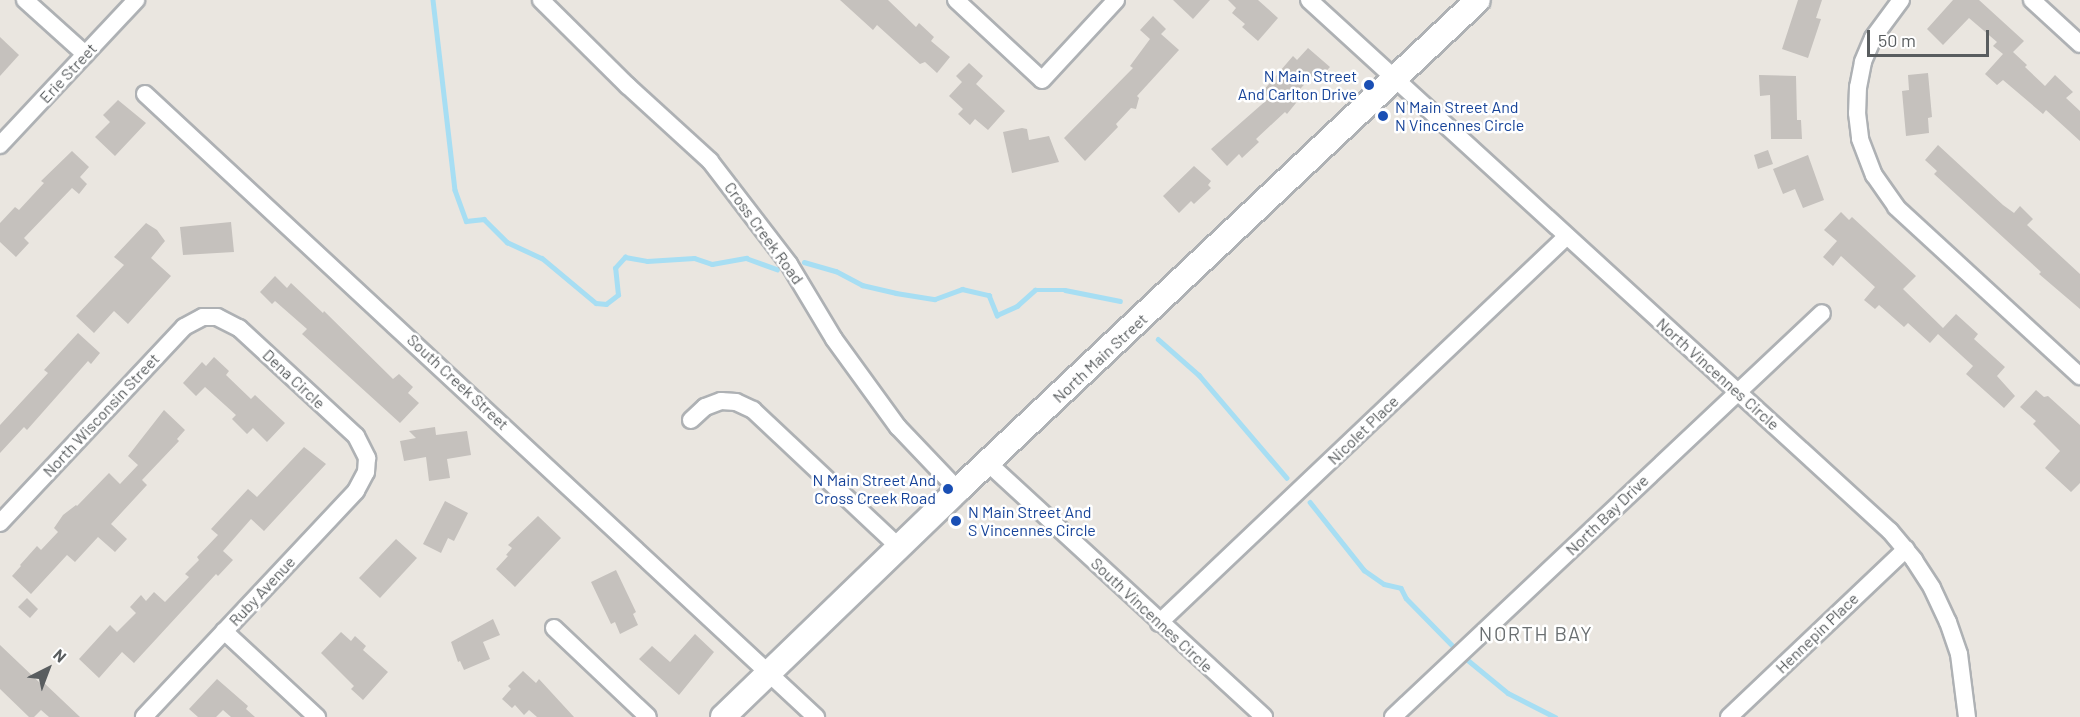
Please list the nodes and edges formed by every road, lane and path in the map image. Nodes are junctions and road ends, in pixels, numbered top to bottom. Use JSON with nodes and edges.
{"nodes":[{"id":1,"x":25,"y":0,"type":"edge"},
{"id":2,"x":136,"y":0,"type":"edge"},
{"id":3,"x":541,"y":0,"type":"edge"},
{"id":4,"x":956,"y":0,"type":"edge"},
{"id":5,"x":1116,"y":0,"type":"edge"},
{"id":6,"x":1310,"y":0,"type":"edge"},
{"id":7,"x":1478,"y":0,"type":"edge"},
{"id":8,"x":1901,"y":0,"type":"edge"},
{"id":9,"x":2032,"y":0,"type":"edge"},
{"id":10,"x":2080,"y":44,"type":"edge"},
{"id":11,"x":85,"y":54,"type":"junction"},
{"id":12,"x":1394,"y":78,"type":"junction"},
{"id":13,"x":144,"y":94,"type":"dead end"},
{"id":14,"x":0,"y":145,"type":"edge"},
{"id":15,"x":1567,"y":236,"type":"junction"},
{"id":16,"x":1822,"y":313,"type":"dead end"},
{"id":17,"x":208,"y":317,"type":"joint"},
{"id":18,"x":2080,"y":376,"type":"edge"},
{"id":19,"x":1737,"y":392,"type":"junction"},
{"id":20,"x":691,"y":420,"type":"dead end"},
{"id":21,"x":367,"y":458,"type":"joint"},
{"id":22,"x":988,"y":463,"type":"junction"},
{"id":23,"x":958,"y":490,"type":"junction"},
{"id":24,"x":0,"y":523,"type":"edge"},
{"id":25,"x":899,"y":547,"type":"junction"},
{"id":26,"x":1906,"y":549,"type":"junction"},
{"id":27,"x":1159,"y":623,"type":"junction"},
{"id":28,"x":554,"y":628,"type":"dead end"},
{"id":29,"x":224,"y":631,"type":"junction"},
{"id":30,"x":769,"y":673,"type":"junction"},
{"id":31,"x":144,"y":717,"type":"edge"},
{"id":32,"x":317,"y":717,"type":"edge"},
{"id":33,"x":648,"y":717,"type":"edge"},
{"id":34,"x":723,"y":717,"type":"edge"},
{"id":35,"x":816,"y":717,"type":"edge"},
{"id":36,"x":1264,"y":717,"type":"edge"},
{"id":37,"x":1393,"y":717,"type":"edge"},
{"id":38,"x":1729,"y":717,"type":"edge"},
{"id":39,"x":1967,"y":717,"type":"edge"}],
"edges":[{"from":1,"to":11,"type":"street"},
{"from":2,"to":11,"type":"street","name":"Erie Street"},
{"from":3,"to":23,"type":"street","name":"Cross Creek Road"},
{"from":4,"to":5,"type":"street"},
{"from":6,"to":12,"type":"street","name":"North Vincennes Circle"},
{"from":7,"to":12,"type":"main road","name":"North Main Street"},
{"from":8,"to":18,"type":"street"},
{"from":9,"to":10,"type":"street"},
{"from":11,"to":14,"type":"street","name":"Erie Street"},
{"from":12,"to":15,"type":"street","name":"North Vincennes Circle"},
{"from":12,"to":22,"type":"main road","name":"North Main Street"},
{"from":13,"to":30,"type":"street","name":"South Creek Street"},
{"from":15,"to":19,"type":"street","name":"North Vincennes Circle"},
{"from":15,"to":27,"type":"street","name":"Nicolet Place"},
{"from":16,"to":19,"type":"street","name":"North Bay Drive"},
{"from":17,"to":21,"type":"street","name":"Dena Circle"},
{"from":17,"to":24,"type":"street","name":"North Wisconsin Street"},
{"from":19,"to":26,"type":"street","name":"North Vincennes Circle"},
{"from":19,"to":37,"type":"street","name":"North Bay Drive"},
{"from":20,"to":25,"type":"street"},
{"from":21,"to":29,"type":"street","name":"Ruby Avenue"},
{"from":22,"to":23,"type":"main road","name":"North Main Street"},
{"from":22,"to":27,"type":"street","name":"South Vincennes Circle"},
{"from":23,"to":25,"type":"main road","name":"North Main Street"},
{"from":25,"to":30,"type":"main road","name":"North Main Street"},
{"from":26,"to":38,"type":"street","name":"Hennepin Place"},
{"from":26,"to":39,"type":"street","name":"North Vincennes Circle"},
{"from":27,"to":36,"type":"street","name":"South Vincennes Circle"},
{"from":28,"to":33,"type":"street"},
{"from":29,"to":31,"type":"street","name":"Ruby Avenue"},
{"from":29,"to":32,"type":"street"},
{"from":30,"to":34,"type":"main road","name":"North Main Street"},
{"from":30,"to":35,"type":"street","name":"South Creek Street"}]}
